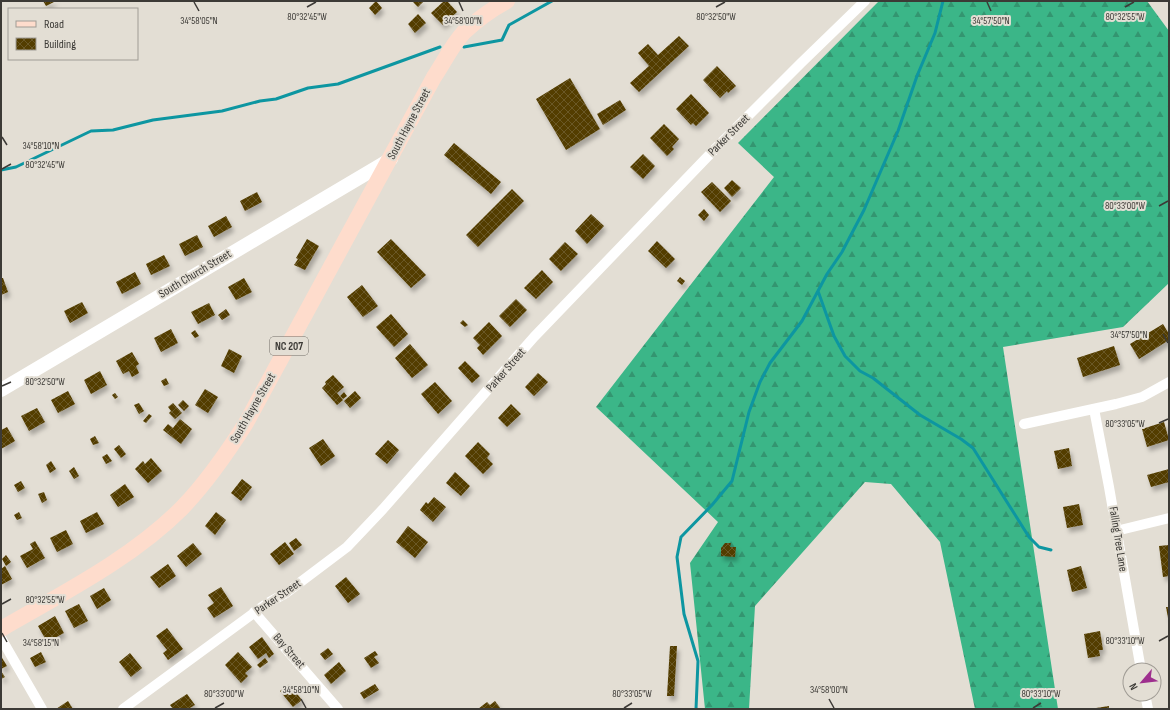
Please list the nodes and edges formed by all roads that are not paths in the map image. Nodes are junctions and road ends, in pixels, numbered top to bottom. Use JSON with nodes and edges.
{"nodes":[{"id":1,"x":865,"y":1,"type":"edge"},
{"id":2,"x":503,"y":2,"type":"edge"},
{"id":3,"x":390,"y":159,"type":"junction"},
{"id":4,"x":1169,"y":382,"type":"edge"},
{"id":5,"x":1,"y":390,"type":"edge"},
{"id":6,"x":1094,"y":409,"type":"junction"},
{"id":7,"x":1024,"y":424,"type":"dead end"},
{"id":8,"x":1169,"y":518,"type":"edge"},
{"id":9,"x":1116,"y":531,"type":"junction"},
{"id":10,"x":254,"y":612,"type":"junction"},
{"id":11,"x":1,"y":629,"type":"edge"},
{"id":12,"x":1,"y":638,"type":"edge"},
{"id":13,"x":1140,"y":662,"type":"edge"},
{"id":14,"x":42,"y":709,"type":"edge"},
{"id":15,"x":123,"y":709,"type":"edge"},
{"id":16,"x":338,"y":709,"type":"edge"}],
"edges":[{"from":1,"to":10,"type":"street","name":"Parker Street"},
{"from":2,"to":3,"type":"main road","name":"South Hayne Street","number":"NC 207"},
{"from":3,"to":5,"type":"street","name":"South Church Street"},
{"from":3,"to":11,"type":"main road","name":"South Hayne Street","number":"NC 207"},
{"from":4,"to":6,"type":"street"},
{"from":6,"to":7,"type":"street"},
{"from":6,"to":9,"type":"street","name":"Falling Tree Lane"},
{"from":8,"to":9,"type":"street"},
{"from":9,"to":13,"type":"street","name":"Falling Tree Lane"},
{"from":10,"to":15,"type":"street","name":"Parker Street"},
{"from":10,"to":16,"type":"street","name":"Bay Street"},
{"from":12,"to":14,"type":"street"}]}
